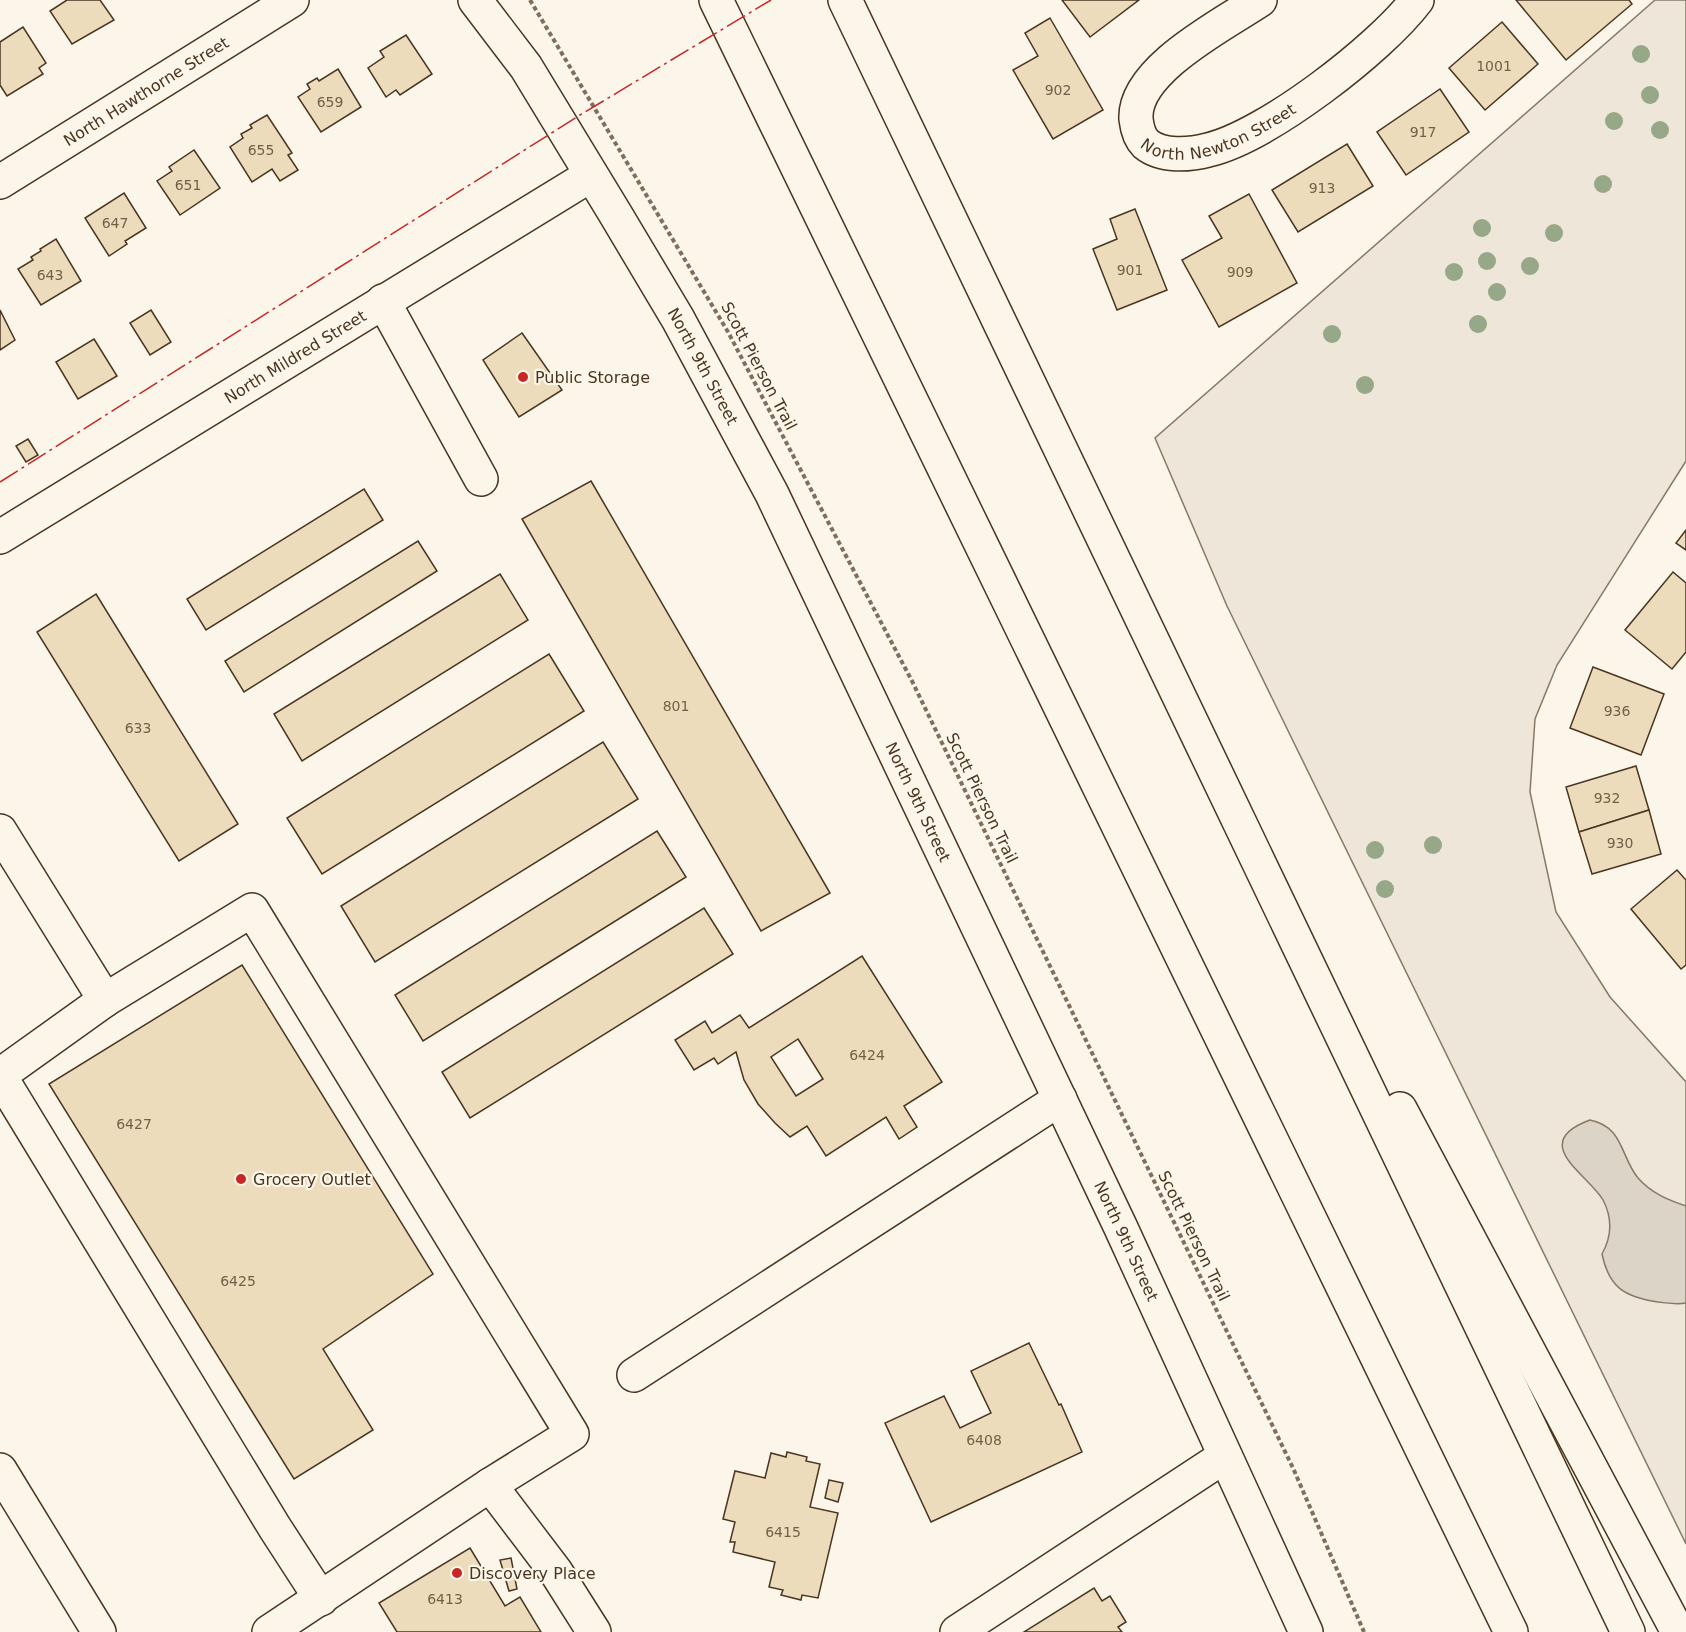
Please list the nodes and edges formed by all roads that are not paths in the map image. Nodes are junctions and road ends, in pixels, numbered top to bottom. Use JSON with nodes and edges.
{"nodes":[{"id":1,"x":292,"y":0,"type":"edge"},
{"id":2,"x":475,"y":0,"type":"edge"},
{"id":3,"x":716,"y":0,"type":"edge"},
{"id":4,"x":845,"y":0,"type":"edge"},
{"id":5,"x":1260,"y":0,"type":"edge"},
{"id":6,"x":1417,"y":0,"type":"edge"},
{"id":7,"x":591,"y":175,"type":"junction"},
{"id":8,"x":0,"y":182,"type":"edge"},
{"id":9,"x":383,"y":301,"type":"junction"},
{"id":10,"x":481,"y":479,"type":"dead end"},
{"id":11,"x":0,"y":537,"type":"edge"},
{"id":12,"x":1150,"y":638,"type":"junction"},
{"id":13,"x":0,"y":831,"type":"edge"},
{"id":14,"x":105,"y":1000,"type":"junction"},
{"id":15,"x":0,"y":1076,"type":"edge"},
{"id":16,"x":1060,"y":1099,"type":"junction"},
{"id":17,"x":634,"y":1375,"type":"dead end"},
{"id":18,"x":1226,"y":1456,"type":"junction"},
{"id":19,"x":0,"y":1470,"type":"edge"},
{"id":20,"x":490,"y":1485,"type":"junction"},
{"id":21,"x":321,"y":1599,"type":"junction"},
{"id":22,"x":99,"y":1632,"type":"edge"},
{"id":23,"x":268,"y":1632,"type":"edge"},
{"id":24,"x":594,"y":1632,"type":"edge"},
{"id":25,"x":957,"y":1632,"type":"edge"},
{"id":26,"x":1306,"y":1632,"type":"edge"},
{"id":27,"x":1511,"y":1632,"type":"edge"},
{"id":28,"x":1628,"y":1632,"type":"edge"},
{"id":29,"x":1678,"y":1632,"type":"edge"}],
"edges":[{"from":1,"to":8,"type":"main road","name":"North Hawthorne Street"},
{"from":2,"to":7,"type":"main road","name":"North 9th Street"},
{"from":3,"to":27,"type":"main road"},
{"from":4,"to":12,"type":"main road"},
{"from":5,"to":6,"type":"main road","name":"North Newton Street"},
{"from":7,"to":9,"type":"main road","name":"North Mildred Street"},
{"from":7,"to":16,"type":"main road","name":"North 9th Street"},
{"from":9,"to":10,"type":"main road"},
{"from":9,"to":11,"type":"main road","name":"North Mildred Street"},
{"from":12,"to":28,"type":"main road"},
{"from":12,"to":29,"type":"main road"},
{"from":13,"to":14,"type":"main road"},
{"from":14,"to":15,"type":"main road"},
{"from":14,"to":20,"type":"main road"},
{"from":15,"to":21,"type":"main road"},
{"from":16,"to":17,"type":"main road"},
{"from":16,"to":18,"type":"main road","name":"North 9th Street"},
{"from":18,"to":25,"type":"main road"},
{"from":18,"to":26,"type":"main road","name":"North 9th Street"},
{"from":19,"to":22,"type":"main road"},
{"from":20,"to":21,"type":"main road"},
{"from":20,"to":24,"type":"main road"},
{"from":21,"to":23,"type":"main road"}]}
